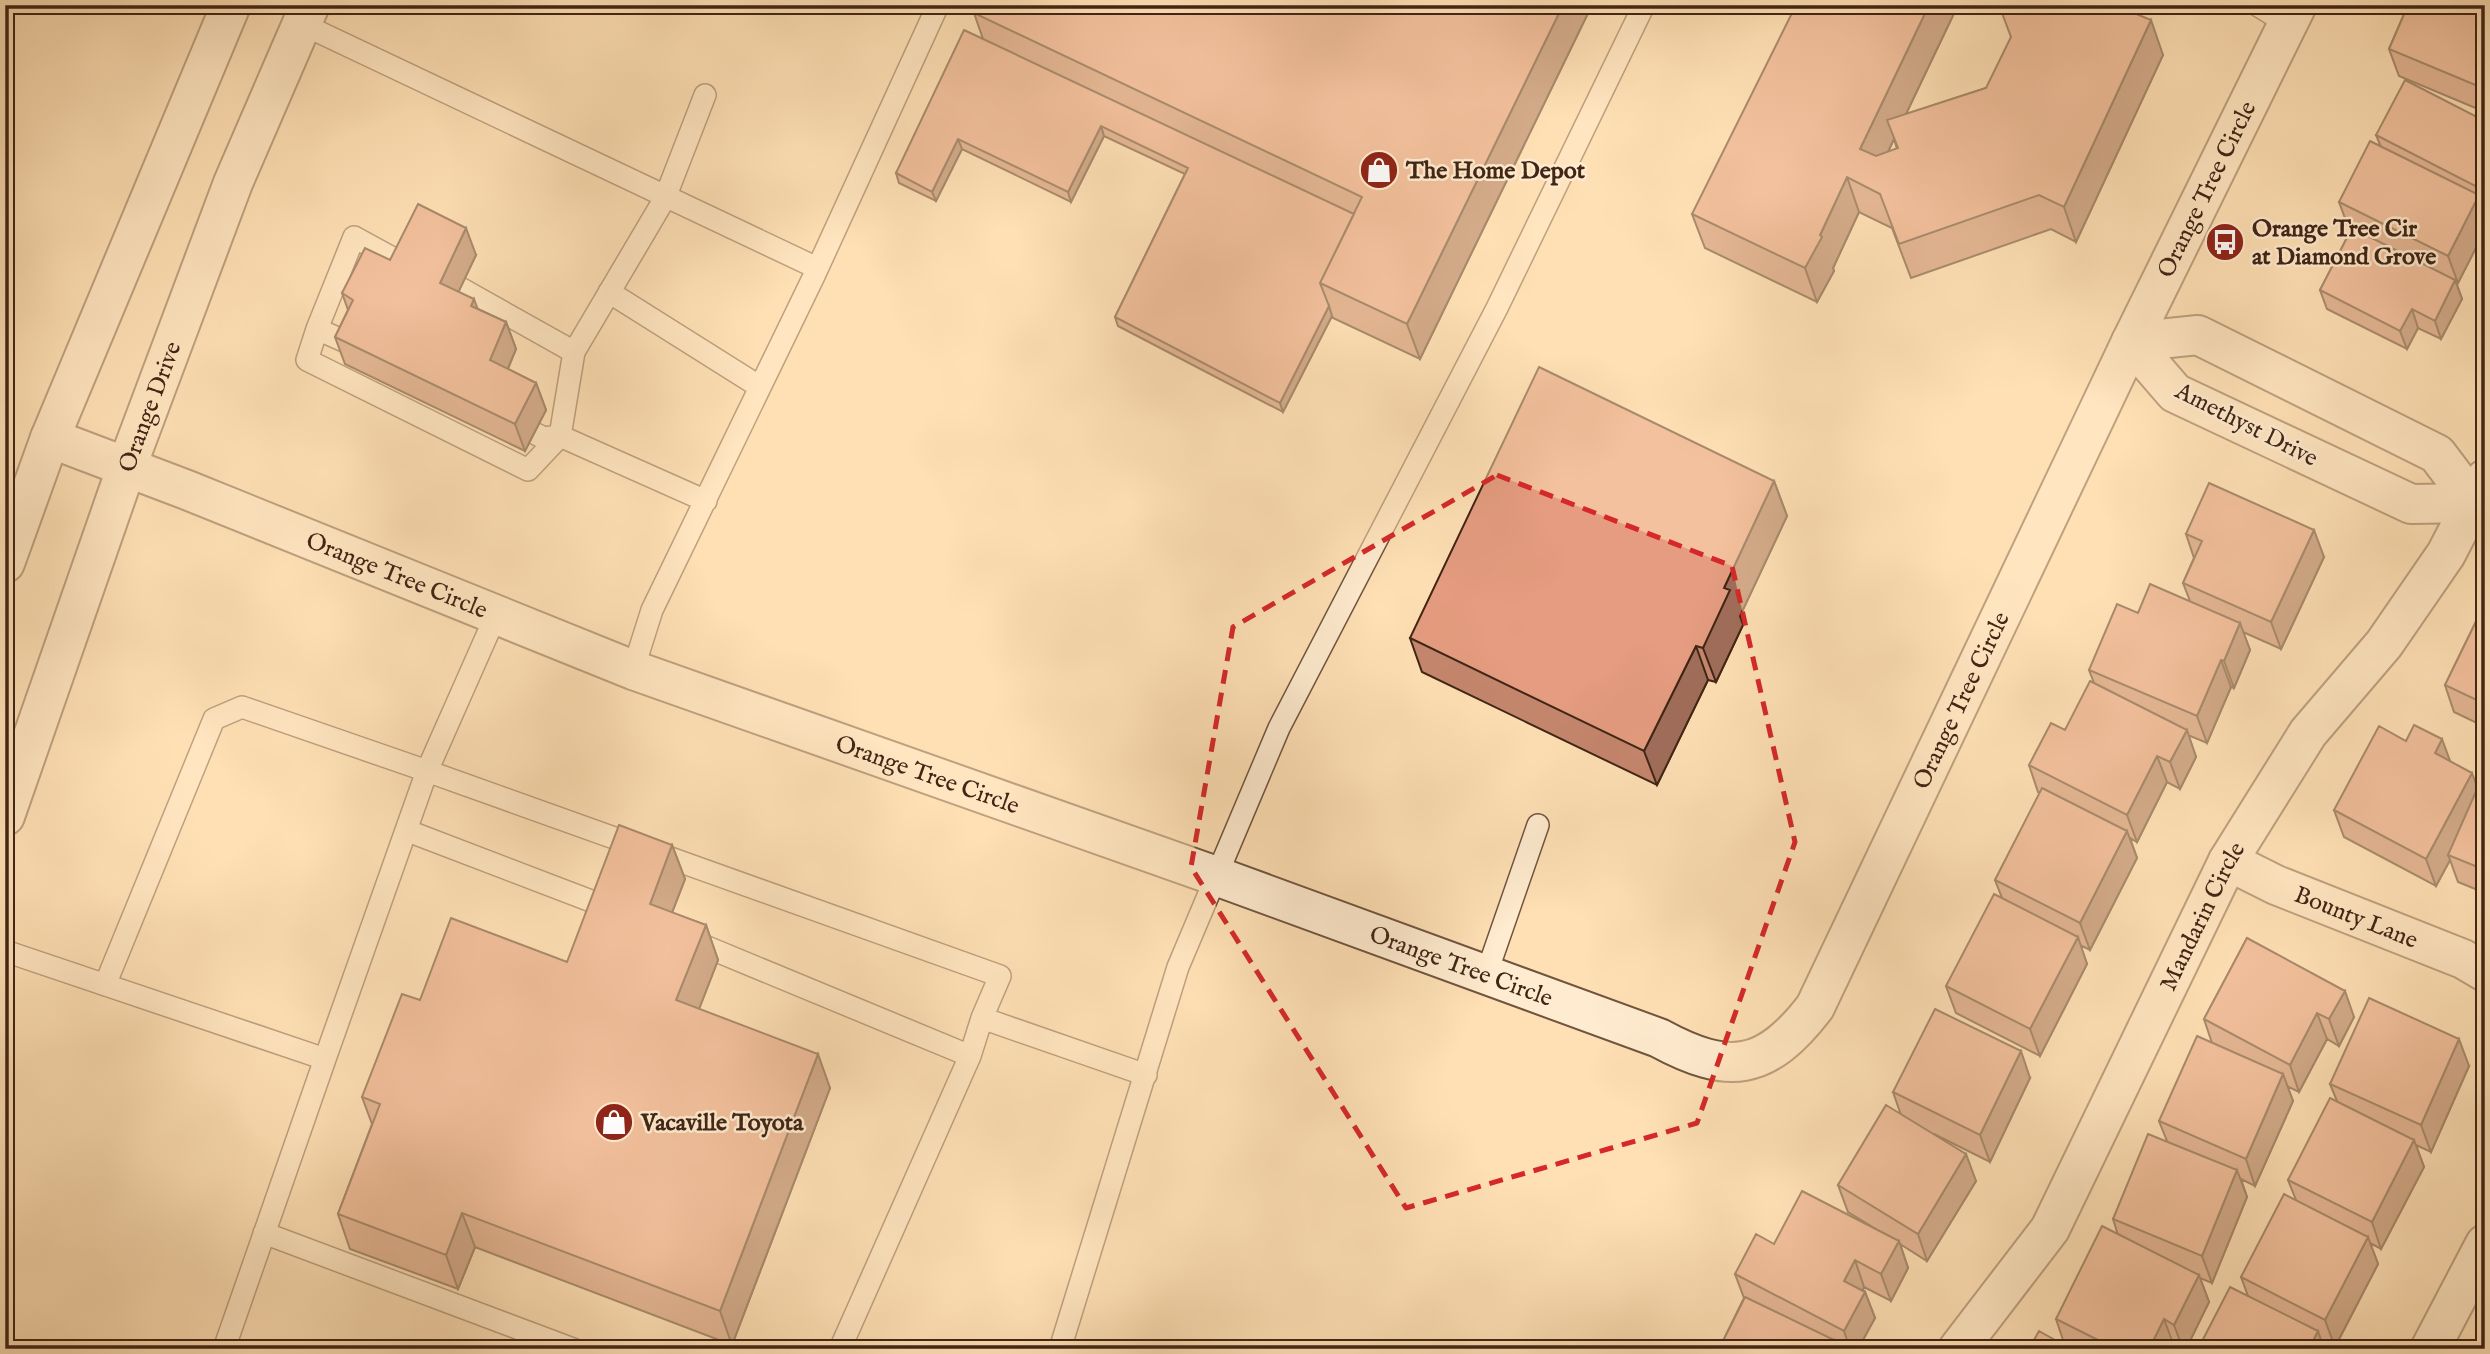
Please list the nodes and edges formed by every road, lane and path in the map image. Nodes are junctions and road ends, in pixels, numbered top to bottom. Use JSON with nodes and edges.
{"nodes":[{"id":1,"x":231,"y":5,"type":"edge"},
{"id":2,"x":938,"y":5,"type":"edge"},
{"id":3,"x":1644,"y":5,"type":"edge"},
{"id":4,"x":2281,"y":12,"type":"edge"},
{"id":5,"x":306,"y":14,"type":"edge"},
{"id":6,"x":705,"y":95,"type":"dead end"},
{"id":7,"x":665,"y":198,"type":"junction"},
{"id":8,"x":410,"y":267,"type":"edge"},
{"id":9,"x":817,"y":268,"type":"junction"},
{"id":10,"x":460,"y":288,"type":"dead end"},
{"id":11,"x":609,"y":292,"type":"junction"},
{"id":12,"x":317,"y":329,"type":"junction"},
{"id":13,"x":2130,"y":342,"type":"junction"},
{"id":14,"x":354,"y":345,"type":"edge"},
{"id":15,"x":574,"y":352,"type":"junction"},
{"id":16,"x":760,"y":387,"type":"junction"},
{"id":17,"x":534,"y":433,"type":"dead end"},
{"id":18,"x":560,"y":436,"type":"junction"},
{"id":19,"x":50,"y":438,"type":"junction"},
{"id":20,"x":127,"y":466,"type":"junction"},
{"id":21,"x":2481,"y":497,"type":"edge"},
{"id":22,"x":706,"y":500,"type":"junction"},
{"id":23,"x":5,"y":563,"type":"edge"},
{"id":24,"x":496,"y":615,"type":"junction"},
{"id":25,"x":633,"y":670,"type":"junction"},
{"id":26,"x":427,"y":771,"type":"junction"},
{"id":27,"x":5,"y":816,"type":"edge"},
{"id":28,"x":1538,"y":825,"type":"dead end"},
{"id":29,"x":408,"y":831,"type":"junction"},
{"id":30,"x":2228,"y":861,"type":"junction"},
{"id":31,"x":1216,"y":876,"type":"junction"},
{"id":32,"x":612,"y":909,"type":"edge"},
{"id":33,"x":666,"y":930,"type":"edge"},
{"id":34,"x":5,"y":951,"type":"edge"},
{"id":35,"x":2485,"y":972,"type":"edge"},
{"id":36,"x":1486,"y":975,"type":"junction"},
{"id":37,"x":105,"y":985,"type":"junction"},
{"id":38,"x":982,"y":1018,"type":"junction"},
{"id":39,"x":970,"y":1056,"type":"junction"},
{"id":40,"x":325,"y":1059,"type":"junction"},
{"id":41,"x":1146,"y":1075,"type":"junction"},
{"id":42,"x":264,"y":1233,"type":"junction"},
{"id":43,"x":2485,"y":1244,"type":"edge"},
{"id":44,"x":224,"y":1349,"type":"edge"},
{"id":45,"x":573,"y":1349,"type":"edge"},
{"id":46,"x":840,"y":1349,"type":"edge"},
{"id":47,"x":1060,"y":1349,"type":"edge"},
{"id":48,"x":1958,"y":1349,"type":"edge"},
{"id":49,"x":2430,"y":1349,"type":"edge"}],
"edges":[{"from":1,"to":19,"type":"street"},
{"from":2,"to":9,"type":"lane"},
{"from":3,"to":31,"type":"lane"},
{"from":4,"to":13,"type":"street","name":"Orange Tree Circle"},
{"from":5,"to":7,"type":"lane"},
{"from":5,"to":20,"type":"street","name":"Orange Drive"},
{"from":6,"to":7,"type":"lane"},
{"from":7,"to":9,"type":"lane"},
{"from":7,"to":11,"type":"lane"},
{"from":8,"to":12,"type":"lane"},
{"from":9,"to":16,"type":"lane"},
{"from":10,"to":15,"type":"lane"},
{"from":11,"to":15,"type":"lane"},
{"from":11,"to":16,"type":"lane"},
{"from":12,"to":14,"type":"lane"},
{"from":12,"to":18,"type":"lane"},
{"from":13,"to":21,"type":"street"},
{"from":13,"to":21,"type":"street","name":"Amethyst Drive"},
{"from":13,"to":36,"type":"street","name":"Orange Tree Circle"},
{"from":15,"to":18,"type":"lane"},
{"from":16,"to":22,"type":"lane"},
{"from":17,"to":18,"type":"lane"},
{"from":18,"to":22,"type":"lane"},
{"from":19,"to":20,"type":"street","name":"Orange Tree Circle"},
{"from":19,"to":23,"type":"street"},
{"from":20,"to":24,"type":"street","name":"Orange Tree Circle"},
{"from":20,"to":27,"type":"street","name":"Orange Drive"},
{"from":21,"to":30,"type":"street","name":"Mandarin Circle"},
{"from":22,"to":25,"type":"lane"},
{"from":24,"to":25,"type":"street","name":"Orange Tree Circle"},
{"from":24,"to":26,"type":"lane"},
{"from":25,"to":31,"type":"street","name":"Orange Tree Circle"},
{"from":26,"to":29,"type":"lane"},
{"from":26,"to":37,"type":"lane"},
{"from":26,"to":38,"type":"lane"},
{"from":28,"to":36,"type":"lane"},
{"from":29,"to":32,"type":"lane"},
{"from":29,"to":40,"type":"lane"},
{"from":30,"to":35,"type":"street","name":"Bounty Lane"},
{"from":30,"to":48,"type":"street","name":"Mandarin Circle"},
{"from":31,"to":36,"type":"street","name":"Orange Tree Circle"},
{"from":31,"to":41,"type":"lane"},
{"from":33,"to":39,"type":"lane"},
{"from":34,"to":37,"type":"lane"},
{"from":37,"to":40,"type":"lane"},
{"from":38,"to":39,"type":"lane"},
{"from":38,"to":41,"type":"lane"},
{"from":39,"to":46,"type":"lane"},
{"from":40,"to":42,"type":"lane"},
{"from":41,"to":47,"type":"lane"},
{"from":42,"to":44,"type":"lane"},
{"from":42,"to":45,"type":"lane"},
{"from":43,"to":49,"type":"street"}]}
